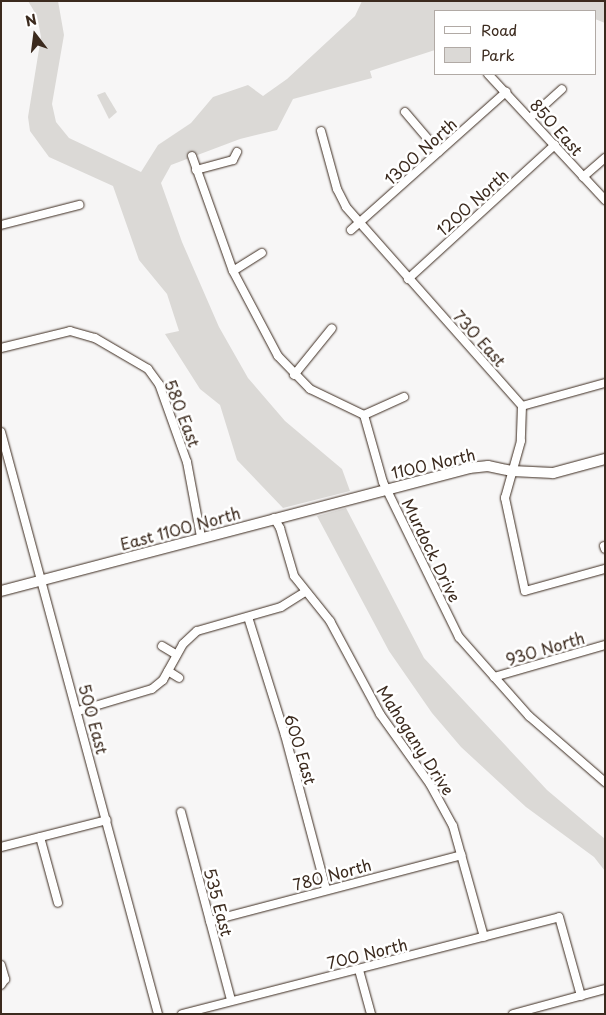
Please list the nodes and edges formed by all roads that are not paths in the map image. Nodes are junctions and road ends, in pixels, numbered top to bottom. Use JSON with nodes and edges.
{"nodes":[{"id":1,"x":489,"y":75,"type":"edge"},
{"id":2,"x":562,"y":89,"type":"dead end"},
{"id":3,"x":506,"y":92,"type":"junction"},
{"id":4,"x":406,"y":112,"type":"dead end"},
{"id":5,"x":530,"y":118,"type":"junction"},
{"id":6,"x":321,"y":131,"type":"dead end"},
{"id":7,"x":555,"y":145,"type":"junction"},
{"id":8,"x":236,"y":152,"type":"dead end"},
{"id":9,"x":439,"y":152,"type":"junction"},
{"id":10,"x":192,"y":156,"type":"dead end"},
{"id":11,"x":605,"y":158,"type":"edge"},
{"id":12,"x":196,"y":170,"type":"junction"},
{"id":13,"x":583,"y":177,"type":"junction"},
{"id":14,"x":605,"y":200,"type":"edge"},
{"id":15,"x":79,"y":205,"type":"dead end"},
{"id":16,"x":359,"y":224,"type":"junction"},
{"id":17,"x":1,"y":226,"type":"edge"},
{"id":18,"x":351,"y":230,"type":"dead end"},
{"id":19,"x":262,"y":253,"type":"dead end"},
{"id":20,"x":233,"y":271,"type":"junction"},
{"id":21,"x":408,"y":279,"type":"junction"},
{"id":22,"x":332,"y":328,"type":"dead end"},
{"id":23,"x":1,"y":348,"type":"edge"},
{"id":24,"x":294,"y":375,"type":"junction"},
{"id":25,"x":605,"y":383,"type":"edge"},
{"id":26,"x":404,"y":397,"type":"dead end"},
{"id":27,"x":522,"y":406,"type":"junction"},
{"id":28,"x":364,"y":415,"type":"junction"},
{"id":29,"x":1,"y":432,"type":"edge"},
{"id":30,"x":605,"y":458,"type":"edge"},
{"id":31,"x":512,"y":471,"type":"junction"},
{"id":32,"x":387,"y":489,"type":"junction"},
{"id":33,"x":328,"y":504,"type":"joint"},
{"id":34,"x":274,"y":518,"type":"junction"},
{"id":35,"x":201,"y":537,"type":"junction"},
{"id":36,"x":605,"y":569,"type":"edge"},
{"id":37,"x":40,"y":581,"type":"junction"},
{"id":38,"x":1,"y":591,"type":"edge"},
{"id":39,"x":305,"y":592,"type":"junction"},
{"id":40,"x":248,"y":617,"type":"junction"},
{"id":41,"x":605,"y":645,"type":"edge"},
{"id":42,"x":162,"y":646,"type":"dead end"},
{"id":43,"x":177,"y":655,"type":"junction"},
{"id":44,"x":168,"y":671,"type":"junction"},
{"id":45,"x":494,"y":677,"type":"junction"},
{"id":46,"x":179,"y":678,"type":"dead end"},
{"id":47,"x":78,"y":711,"type":"junction"},
{"id":48,"x":605,"y":782,"type":"edge"},
{"id":49,"x":181,"y":812,"type":"dead end"},
{"id":50,"x":107,"y":820,"type":"junction"},
{"id":51,"x":40,"y":836,"type":"junction"},
{"id":52,"x":1,"y":847,"type":"edge"},
{"id":53,"x":462,"y":855,"type":"junction"},
{"id":54,"x":326,"y":889,"type":"junction"},
{"id":55,"x":58,"y":903,"type":"dead end"},
{"id":56,"x":210,"y":921,"type":"junction"},
{"id":57,"x":484,"y":937,"type":"junction"},
{"id":58,"x":1,"y":965,"type":"edge"},
{"id":59,"x":358,"y":970,"type":"junction"},
{"id":60,"x":3,"y":984,"type":"edge"},
{"id":61,"x":605,"y":989,"type":"edge"},
{"id":62,"x":580,"y":996,"type":"junction"},
{"id":63,"x":231,"y":1000,"type":"junction"},
{"id":64,"x":158,"y":1014,"type":"edge"},
{"id":65,"x":182,"y":1014,"type":"edge"},
{"id":66,"x":371,"y":1014,"type":"edge"},
{"id":67,"x":514,"y":1014,"type":"edge"}],
"edges":[{"from":1,"to":3,"type":"street","name":"850 East"},
{"from":2,"to":5,"type":"street"},
{"from":3,"to":5,"type":"street","name":"850 East"},
{"from":3,"to":9,"type":"street","name":"1300 North"},
{"from":4,"to":9,"type":"street"},
{"from":5,"to":7,"type":"street","name":"850 East"},
{"from":6,"to":16,"type":"street","name":"730 East"},
{"from":7,"to":13,"type":"street","name":"850 East"},
{"from":7,"to":21,"type":"street","name":"1200 North"},
{"from":8,"to":12,"type":"street"},
{"from":9,"to":16,"type":"street","name":"1300 North"},
{"from":10,"to":12,"type":"street"},
{"from":11,"to":13,"type":"street"},
{"from":12,"to":20,"type":"street"},
{"from":13,"to":14,"type":"street","name":"850 East"},
{"from":15,"to":17,"type":"street"},
{"from":16,"to":18,"type":"street","name":"1300 North"},
{"from":16,"to":21,"type":"street","name":"730 East"},
{"from":19,"to":20,"type":"street"},
{"from":20,"to":24,"type":"street"},
{"from":21,"to":27,"type":"street","name":"730 East"},
{"from":22,"to":24,"type":"street"},
{"from":23,"to":35,"type":"street","name":"580 East"},
{"from":24,"to":28,"type":"street"},
{"from":25,"to":27,"type":"street"},
{"from":26,"to":28,"type":"street"},
{"from":27,"to":31,"type":"street"},
{"from":28,"to":32,"type":"street","name":"Murdock Drive"},
{"from":29,"to":37,"type":"street","name":"500 East"},
{"from":30,"to":31,"type":"street","name":"1100 North"},
{"from":31,"to":32,"type":"street","name":"1100 North"},
{"from":31,"to":36,"type":"street"},
{"from":32,"to":33,"type":"street","name":"1100 North"},
{"from":32,"to":45,"type":"street","name":"Murdock Drive"},
{"from":33,"to":34,"type":"street","name":"East 1100 North"},
{"from":34,"to":35,"type":"street","name":"East 1100 North"},
{"from":34,"to":39,"type":"street","name":"Mahogany Drive"},
{"from":35,"to":37,"type":"street","name":"East 1100 North"},
{"from":37,"to":38,"type":"street"},
{"from":37,"to":47,"type":"street","name":"500 East"},
{"from":39,"to":40,"type":"street"},
{"from":39,"to":53,"type":"street","name":"Mahogany Drive"},
{"from":40,"to":43,"type":"street"},
{"from":40,"to":54,"type":"street","name":"600 East"},
{"from":41,"to":45,"type":"street","name":"930 North"},
{"from":42,"to":43,"type":"street"},
{"from":43,"to":44,"type":"street"},
{"from":44,"to":46,"type":"street"},
{"from":44,"to":47,"type":"street"},
{"from":45,"to":48,"type":"street","name":"Murdock Drive"},
{"from":47,"to":50,"type":"street","name":"500 East"},
{"from":49,"to":56,"type":"street","name":"535 East"},
{"from":50,"to":51,"type":"street"},
{"from":50,"to":64,"type":"street","name":"500 East"},
{"from":51,"to":52,"type":"street"},
{"from":51,"to":55,"type":"street"},
{"from":53,"to":54,"type":"street","name":"780 North"},
{"from":53,"to":57,"type":"street","name":"Mahogany Drive"},
{"from":54,"to":56,"type":"street","name":"780 North"},
{"from":56,"to":63,"type":"street","name":"535 East"},
{"from":57,"to":59,"type":"street","name":"700 North"},
{"from":57,"to":62,"type":"street","name":"700 North"},
{"from":58,"to":60,"type":"street"},
{"from":59,"to":63,"type":"street","name":"700 North"},
{"from":59,"to":66,"type":"street"},
{"from":61,"to":62,"type":"street"},
{"from":62,"to":67,"type":"street"},
{"from":63,"to":65,"type":"street","name":"700 North"}]}
